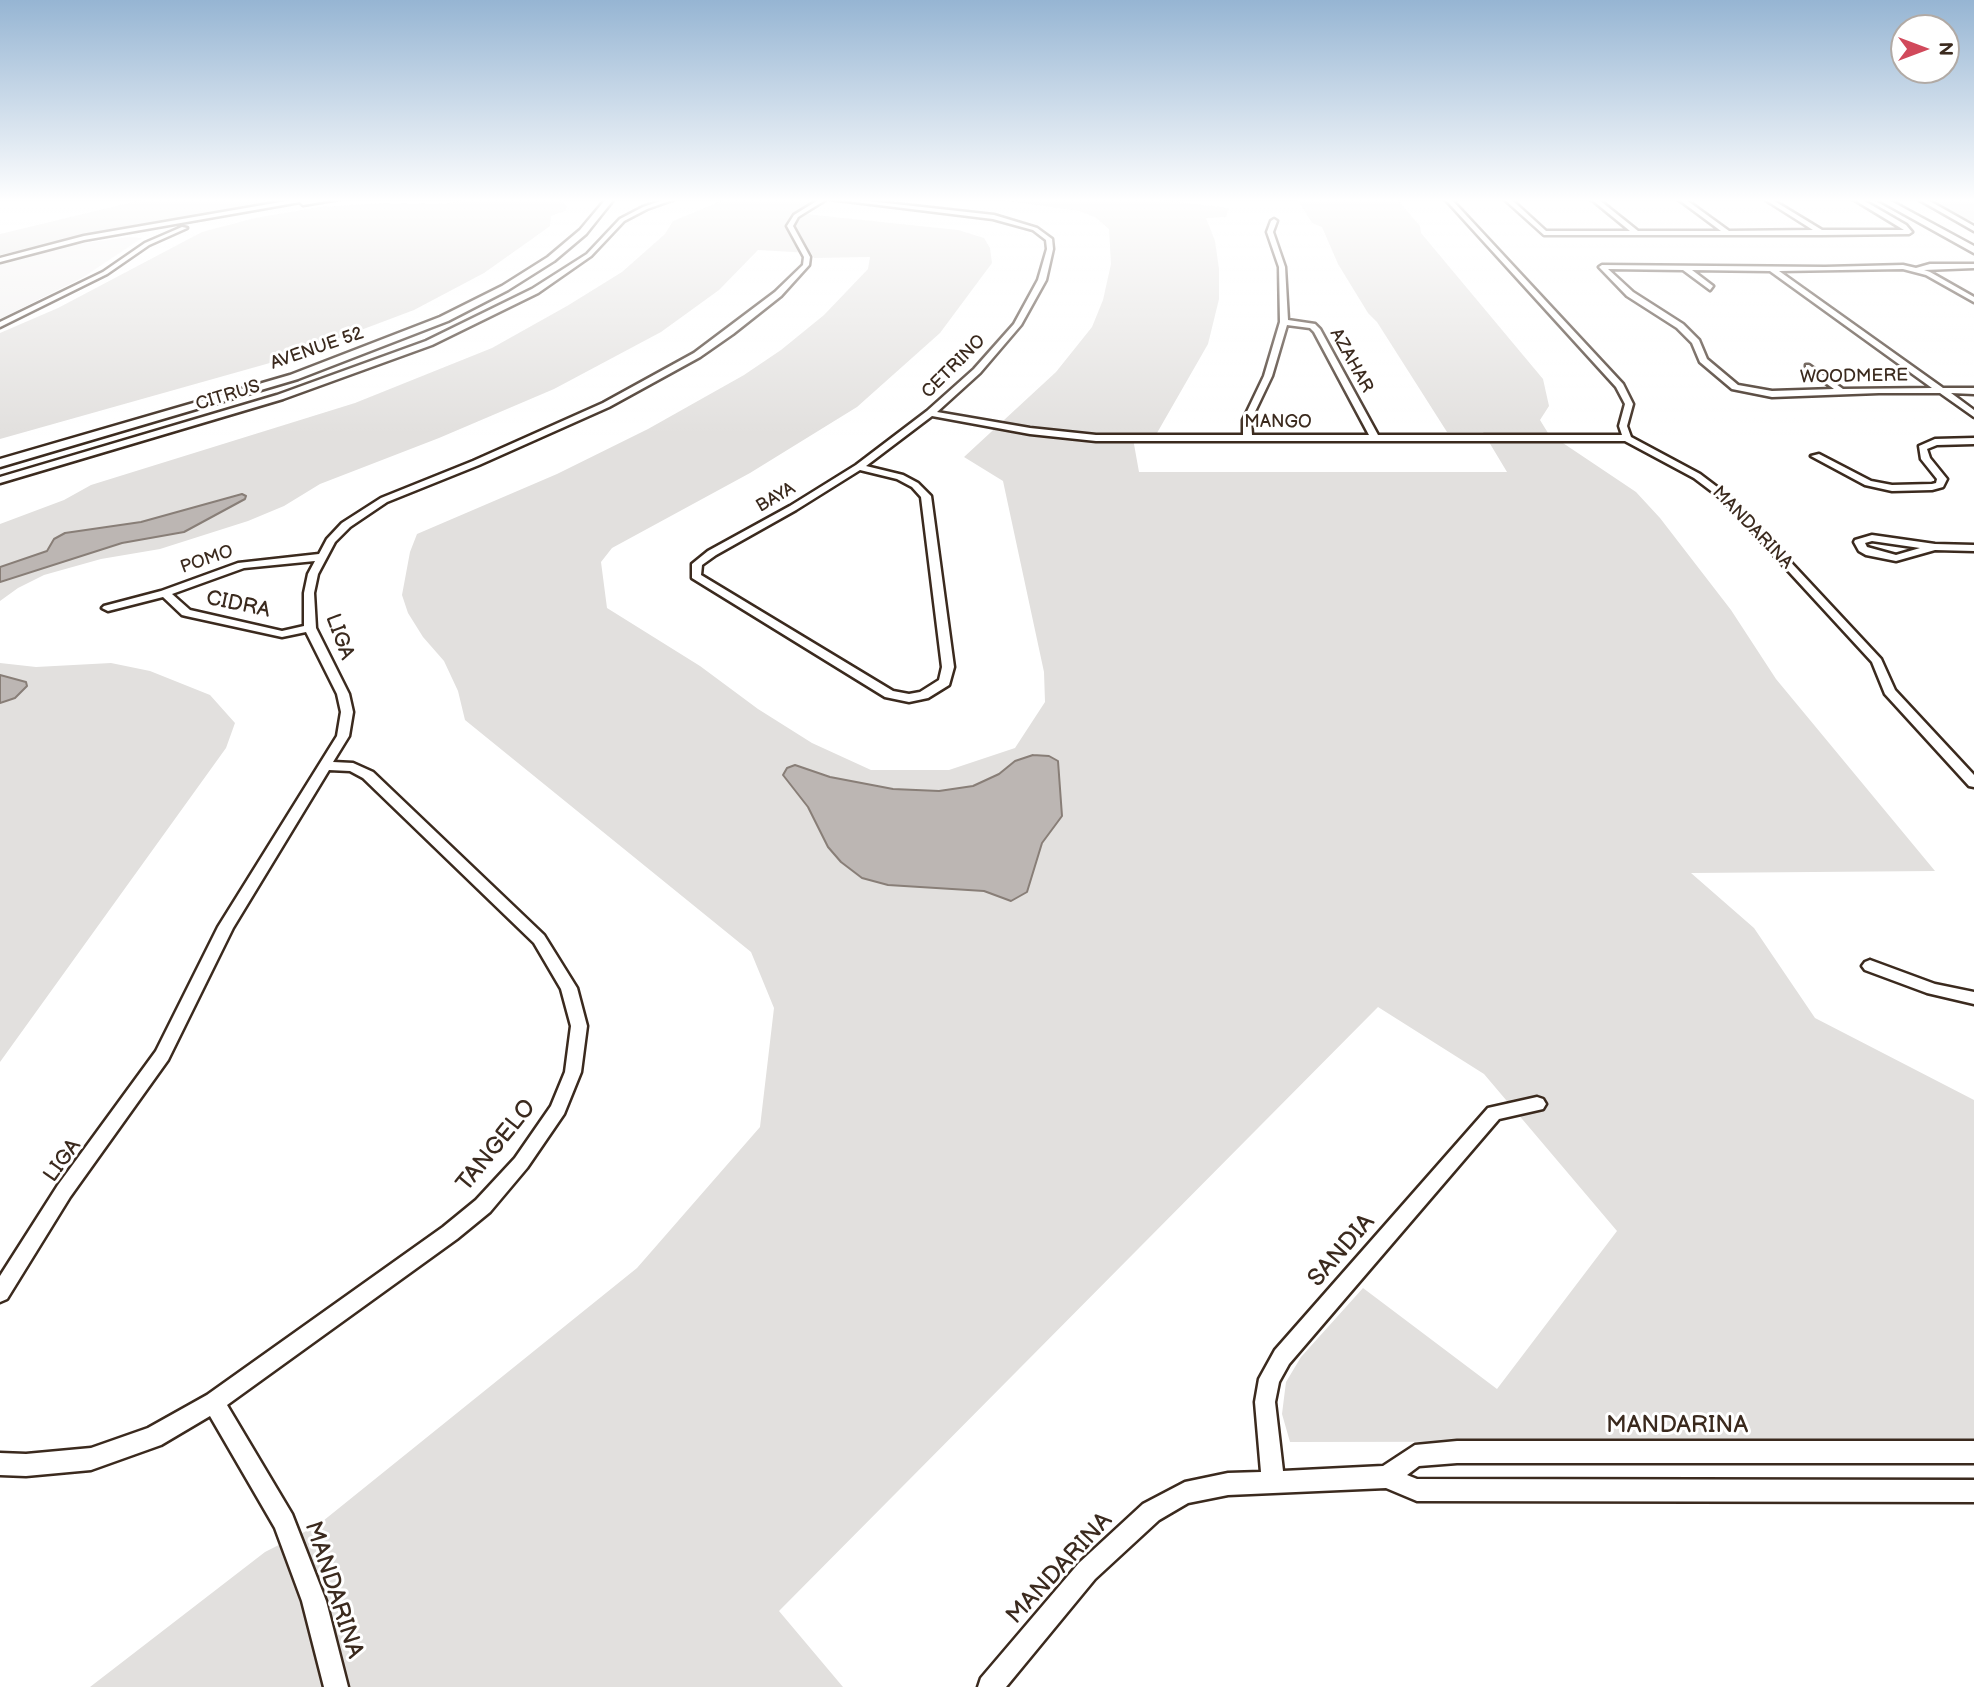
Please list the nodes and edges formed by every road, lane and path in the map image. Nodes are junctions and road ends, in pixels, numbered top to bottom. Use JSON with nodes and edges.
{"nodes":[{"id":1,"x":94,"y":278,"type":"edge"},
{"id":2,"x":503,"y":278,"type":"edge"},
{"id":3,"x":521,"y":278,"type":"edge"},
{"id":4,"x":556,"y":278,"type":"edge"},
{"id":5,"x":794,"y":278,"type":"edge"},
{"id":6,"x":1043,"y":278,"type":"edge"},
{"id":7,"x":1282,"y":278,"type":"edge"},
{"id":8,"x":1520,"y":278,"type":"edge"},
{"id":9,"x":1613,"y":278,"type":"edge"},
{"id":10,"x":1697,"y":278,"type":"edge"},
{"id":11,"x":1784,"y":278,"type":"edge"},
{"id":12,"x":1794,"y":278,"type":"edge"},
{"id":13,"x":1933,"y":278,"type":"edge"},
{"id":14,"x":1710,"y":288,"type":"dead end"},
{"id":15,"x":1804,"y":292,"type":"junction"},
{"id":16,"x":1814,"y":292,"type":"junction"},
{"id":17,"x":1974,"y":300,"type":"edge"},
{"id":18,"x":1833,"y":309,"type":"junction"},
{"id":19,"x":1845,"y":318,"type":"junction"},
{"id":20,"x":1283,"y":322,"type":"junction"},
{"id":21,"x":0,"y":325,"type":"edge"},
{"id":22,"x":1861,"y":333,"type":"junction"},
{"id":23,"x":1872,"y":333,"type":"junction"},
{"id":24,"x":1879,"y":346,"type":"junction"},
{"id":25,"x":1891,"y":346,"type":"junction"},
{"id":26,"x":1899,"y":360,"type":"junction"},
{"id":27,"x":1910,"y":360,"type":"junction"},
{"id":28,"x":1809,"y":367,"type":"dead end"},
{"id":29,"x":1840,"y":390,"type":"junction"},
{"id":30,"x":1943,"y":391,"type":"junction"},
{"id":31,"x":1954,"y":391,"type":"junction"},
{"id":32,"x":1974,"y":391,"type":"edge"},
{"id":33,"x":1974,"y":405,"type":"edge"},
{"id":34,"x":930,"y":413,"type":"junction"},
{"id":35,"x":1974,"y":414,"type":"edge"},
{"id":36,"x":1248,"y":438,"type":"junction"},
{"id":37,"x":1375,"y":438,"type":"junction"},
{"id":38,"x":1627,"y":438,"type":"junction"},
{"id":39,"x":1974,"y":441,"type":"edge"},
{"id":40,"x":1929,"y":445,"type":"junction"},
{"id":41,"x":1974,"y":446,"type":"edge"},
{"id":42,"x":0,"y":454,"type":"edge"},
{"id":43,"x":1816,"y":456,"type":"dead end"},
{"id":44,"x":0,"y":463,"type":"edge"},
{"id":45,"x":859,"y":467,"type":"junction"},
{"id":46,"x":0,"y":480,"type":"edge"},
{"id":47,"x":1935,"y":547,"type":"junction"},
{"id":48,"x":1974,"y":548,"type":"edge"},
{"id":49,"x":320,"y":557,"type":"junction"},
{"id":50,"x":165,"y":593,"type":"junction"},
{"id":51,"x":108,"y":608,"type":"dead end"},
{"id":52,"x":310,"y":628,"type":"junction"},
{"id":53,"x":325,"y":766,"type":"junction"},
{"id":54,"x":1974,"y":783,"type":"edge"},
{"id":55,"x":1870,"y":967,"type":"dead end"},
{"id":56,"x":1974,"y":998,"type":"edge"},
{"id":57,"x":1537,"y":1104,"type":"dead end"},
{"id":58,"x":0,"y":1293,"type":"edge"},
{"id":59,"x":214,"y":1402,"type":"junction"},
{"id":60,"x":1974,"y":1452,"type":"edge"},
{"id":61,"x":0,"y":1464,"type":"edge"},
{"id":62,"x":1386,"y":1477,"type":"junction"},
{"id":63,"x":1273,"y":1482,"type":"junction"},
{"id":64,"x":1974,"y":1491,"type":"edge"},
{"id":65,"x":336,"y":1687,"type":"edge"},
{"id":66,"x":990,"y":1687,"type":"edge"}],
"edges":[{"from":1,"to":21,"type":"street"},
{"from":2,"to":42,"type":"main road","name":"AVENUE 52"},
{"from":3,"to":44,"type":"main road","name":"AVENUE 52"},
{"from":4,"to":46,"type":"street","name":"CITRUS"},
{"from":5,"to":49,"type":"street","name":"LIGA"},
{"from":6,"to":34,"type":"street","name":"CETRINO"},
{"from":7,"to":20,"type":"street"},
{"from":8,"to":38,"type":"street"},
{"from":9,"to":29,"type":"street","name":"WOODMERE"},
{"from":10,"to":14,"type":"street"},
{"from":11,"to":15,"type":"street"},
{"from":12,"to":16,"type":"street"},
{"from":13,"to":17,"type":"street"},
{"from":15,"to":16,"type":"street"},
{"from":15,"to":18,"type":"street"},
{"from":16,"to":18,"type":"street"},
{"from":18,"to":19,"type":"street"},
{"from":19,"to":22,"type":"street"},
{"from":19,"to":23,"type":"street"},
{"from":20,"to":36,"type":"street"},
{"from":20,"to":37,"type":"street","name":"AZAHAR"},
{"from":22,"to":23,"type":"street"},
{"from":22,"to":24,"type":"street"},
{"from":23,"to":25,"type":"street"},
{"from":24,"to":25,"type":"street"},
{"from":24,"to":26,"type":"street"},
{"from":25,"to":27,"type":"street"},
{"from":26,"to":27,"type":"street"},
{"from":26,"to":30,"type":"street"},
{"from":27,"to":31,"type":"street"},
{"from":28,"to":29,"type":"street"},
{"from":29,"to":30,"type":"street","name":"WOODMERE"},
{"from":30,"to":31,"type":"street","name":"WOODMERE"},
{"from":30,"to":35,"type":"street"},
{"from":31,"to":32,"type":"street","name":"WOODMERE"},
{"from":31,"to":33,"type":"street"},
{"from":34,"to":36,"type":"street","name":"MANGO"},
{"from":34,"to":45,"type":"street","name":"CETRINO"},
{"from":36,"to":37,"type":"street","name":"MANGO"},
{"from":37,"to":38,"type":"street","name":"MANGO"},
{"from":38,"to":54,"type":"street","name":"MANDARINA"},
{"from":39,"to":40,"type":"street"},
{"from":40,"to":41,"type":"street"},
{"from":40,"to":43,"type":"street"},
{"from":45,"to":45,"type":"street","name":"BAYA"},
{"from":47,"to":47,"type":"street"},
{"from":47,"to":48,"type":"street"},
{"from":49,"to":50,"type":"street","name":"POMO"},
{"from":49,"to":52,"type":"street","name":"LIGA"},
{"from":50,"to":51,"type":"street","name":"POMO"},
{"from":50,"to":52,"type":"street","name":"CIDRA"},
{"from":52,"to":53,"type":"street","name":"LIGA"},
{"from":53,"to":58,"type":"street","name":"LIGA"},
{"from":53,"to":59,"type":"street","name":"TANGELO"},
{"from":55,"to":56,"type":"street"},
{"from":57,"to":63,"type":"street","name":"SANDIA"},
{"from":59,"to":61,"type":"street","name":"TANGELO"},
{"from":59,"to":65,"type":"street","name":"MANDARINA"},
{"from":60,"to":62,"type":"street","name":"MANDARINA"},
{"from":62,"to":63,"type":"street","name":"MANDARINA"},
{"from":62,"to":64,"type":"street","name":"MANDARINA"},
{"from":63,"to":66,"type":"street","name":"MANDARINA"}]}
